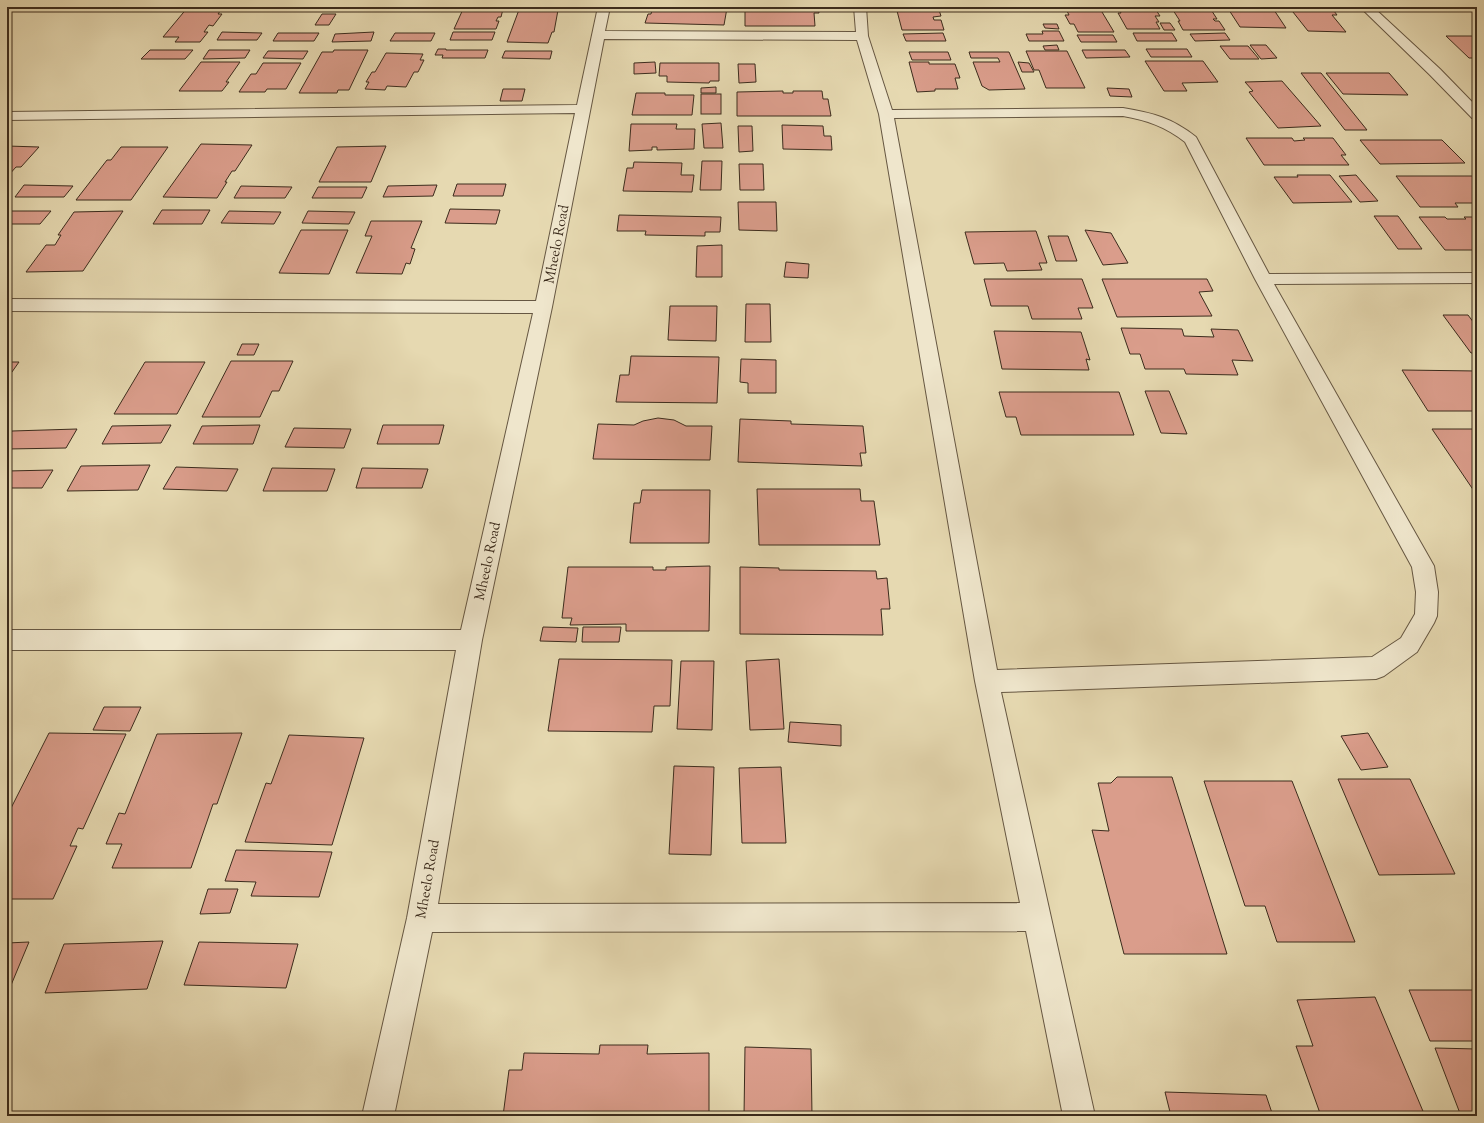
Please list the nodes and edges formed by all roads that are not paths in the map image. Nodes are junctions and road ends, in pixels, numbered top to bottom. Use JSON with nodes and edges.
{"nodes":[{"id":1,"x":604,"y":7,"type":"edge"},
{"id":2,"x":860,"y":7,"type":"edge"},
{"id":3,"x":1366,"y":7,"type":"edge"},
{"id":4,"x":599,"y":35,"type":"junction"},
{"id":5,"x":862,"y":36,"type":"junction"},
{"id":6,"x":583,"y":109,"type":"junction"},
{"id":7,"x":886,"y":114,"type":"junction"},
{"id":8,"x":1477,"y":115,"type":"edge"},
{"id":9,"x":7,"y":116,"type":"edge"},
{"id":10,"x":1477,"y":278,"type":"edge"},
{"id":11,"x":1263,"y":279,"type":"junction"},
{"id":12,"x":7,"y":305,"type":"edge"},
{"id":13,"x":543,"y":307,"type":"junction"},
{"id":14,"x":7,"y":640,"type":"edge"},
{"id":15,"x":470,"y":640,"type":"junction"},
{"id":16,"x":987,"y":681,"type":"junction"},
{"id":17,"x":1036,"y":917,"type":"junction"},
{"id":18,"x":421,"y":918,"type":"junction"},
{"id":19,"x":378,"y":1116,"type":"edge"},
{"id":20,"x":1079,"y":1116,"type":"edge"}],
"edges":[{"from":1,"to":4,"type":"street","name":"Mheelo Road"},
{"from":2,"to":5,"type":"street"},
{"from":3,"to":8,"type":"street"},
{"from":4,"to":5,"type":"street"},
{"from":4,"to":6,"type":"street","name":"Mheelo Road"},
{"from":5,"to":7,"type":"street"},
{"from":6,"to":9,"type":"street"},
{"from":6,"to":13,"type":"street","name":"Mheelo Road"},
{"from":7,"to":11,"type":"street"},
{"from":7,"to":16,"type":"street"},
{"from":10,"to":11,"type":"street"},
{"from":11,"to":16,"type":"street"},
{"from":12,"to":13,"type":"street"},
{"from":13,"to":15,"type":"street","name":"Mheelo Road"},
{"from":14,"to":15,"type":"street"},
{"from":15,"to":18,"type":"street","name":"Mheelo Road"},
{"from":16,"to":17,"type":"street"},
{"from":17,"to":18,"type":"street"},
{"from":17,"to":20,"type":"street"},
{"from":18,"to":19,"type":"street","name":"Mheelo Road"}]}
